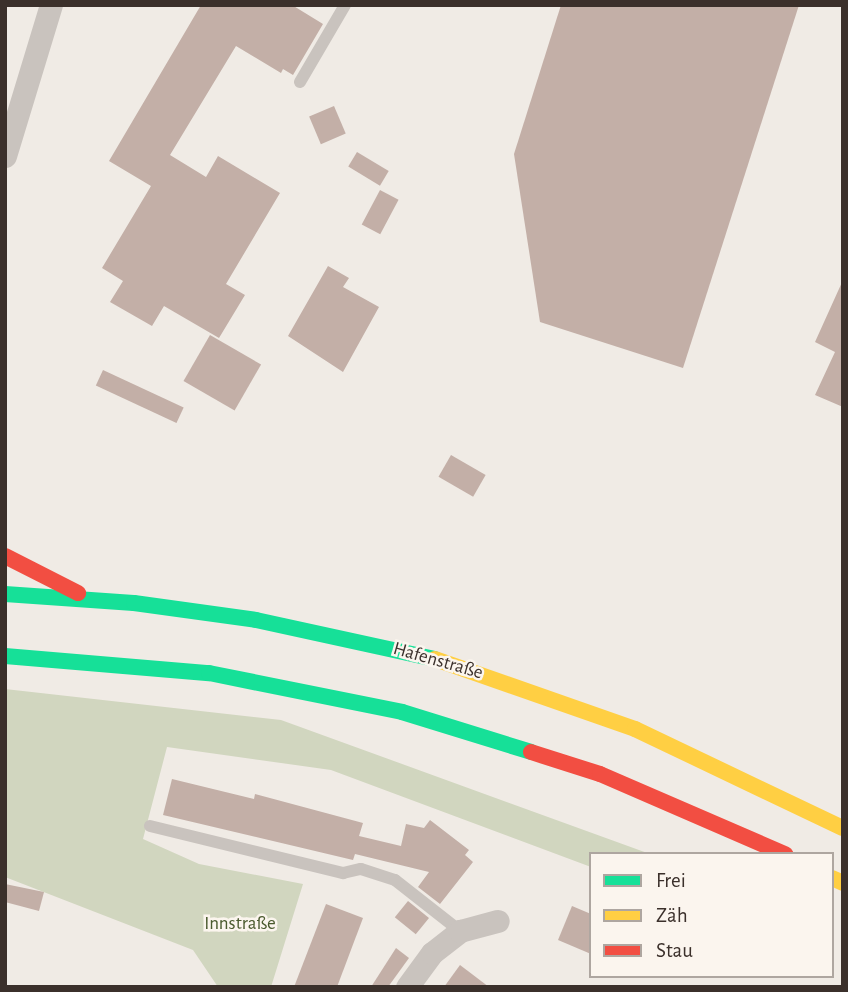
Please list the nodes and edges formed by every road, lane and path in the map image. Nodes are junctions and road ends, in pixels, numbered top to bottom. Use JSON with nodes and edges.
{"nodes":[{"id":1,"x":51,"y":5,"type":"edge"},
{"id":2,"x":345,"y":5,"type":"edge"},
{"id":3,"x":300,"y":82,"type":"dead end"},
{"id":4,"x":5,"y":156,"type":"edge"},
{"id":5,"x":5,"y":556,"type":"edge"},
{"id":6,"x":5,"y":594,"type":"edge"},
{"id":7,"x":89,"y":599,"type":"junction"},
{"id":8,"x":5,"y":656,"type":"edge"},
{"id":9,"x":150,"y":826,"type":"dead end"},
{"id":10,"x":843,"y":828,"type":"edge"},
{"id":11,"x":780,"y":852,"type":"edge"},
{"id":12,"x":498,"y":921,"type":"dead end"},
{"id":13,"x":460,"y":931,"type":"junction"},
{"id":14,"x":407,"y":987,"type":"edge"}],
"edges":[{"from":1,"to":4,"type":"street"},
{"from":2,"to":3,"type":"lane"},
{"from":5,"to":7,"type":"main road"},
{"from":6,"to":7,"type":"main road","name":"Hafenstraße"},
{"from":7,"to":10,"type":"main road","name":"Hafenstraße"},
{"from":8,"to":11,"type":"main road"},
{"from":9,"to":13,"type":"lane"},
{"from":12,"to":13,"type":"street"},
{"from":13,"to":14,"type":"street"}]}
